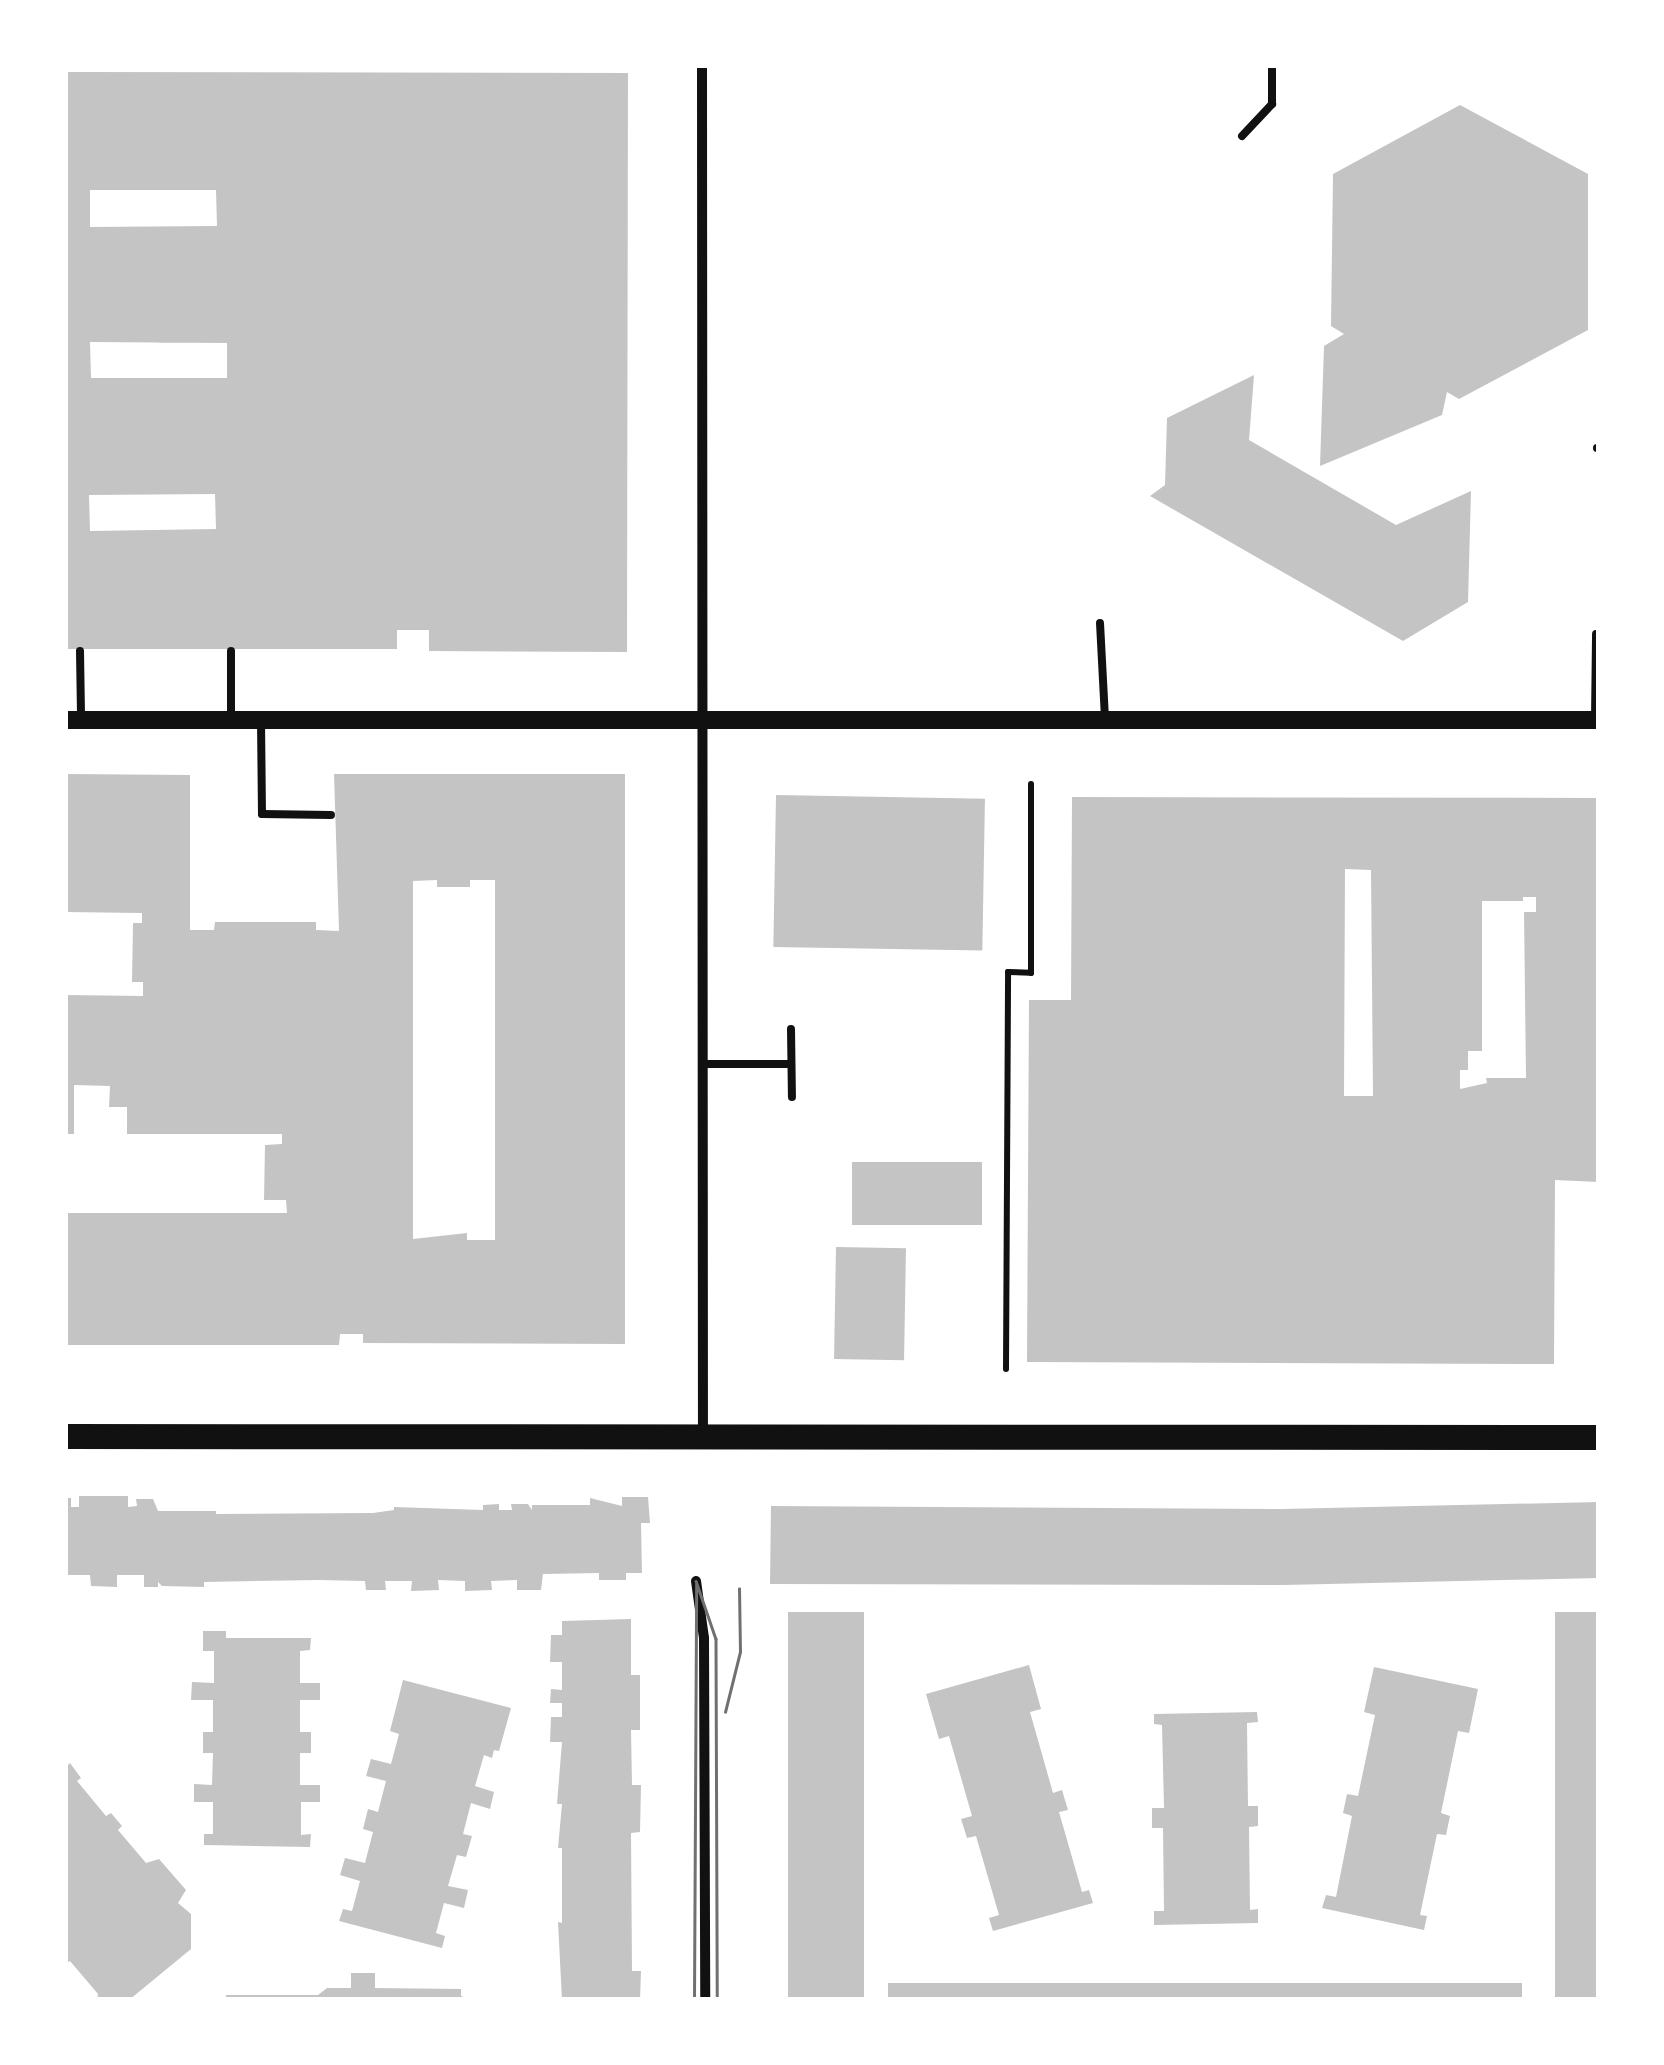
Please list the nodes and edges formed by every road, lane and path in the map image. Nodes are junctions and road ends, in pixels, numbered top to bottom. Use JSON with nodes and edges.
{"nodes":[{"id":1,"x":702,"y":65,"type":"edge"},
{"id":2,"x":1272,"y":65,"type":"edge"},
{"id":3,"x":1242,"y":136,"type":"dead end"},
{"id":4,"x":1100,"y":623,"type":"dead end"},
{"id":5,"x":1596,"y":634,"type":"dead end"},
{"id":6,"x":80,"y":652,"type":"dead end"},
{"id":7,"x":231,"y":652,"type":"dead end"},
{"id":8,"x":73,"y":720,"type":"edge"},
{"id":9,"x":232,"y":720,"type":"junction"},
{"id":10,"x":261,"y":720,"type":"junction"},
{"id":11,"x":703,"y":720,"type":"junction"},
{"id":12,"x":1105,"y":720,"type":"junction"},
{"id":13,"x":1597,"y":720,"type":"edge"},
{"id":14,"x":1030,"y":784,"type":"dead end"},
{"id":15,"x":332,"y":815,"type":"dead end"},
{"id":16,"x":791,"y":1028,"type":"dead end"},
{"id":17,"x":704,"y":1064,"type":"junction"},
{"id":18,"x":790,"y":1064,"type":"junction"},
{"id":19,"x":792,"y":1097,"type":"dead end"},
{"id":20,"x":1006,"y":1369,"type":"dead end"},
{"id":21,"x":65,"y":1436,"type":"edge"},
{"id":22,"x":1599,"y":1437,"type":"edge"},
{"id":23,"x":703,"y":1439,"type":"junction"},
{"id":24,"x":696,"y":1581,"type":"dead end"},
{"id":25,"x":705,"y":2000,"type":"edge"}],
"edges":[{"from":1,"to":11,"type":"street"},
{"from":2,"to":3,"type":"lane"},
{"from":4,"to":12,"type":"lane"},
{"from":5,"to":13,"type":"lane"},
{"from":6,"to":8,"type":"lane"},
{"from":7,"to":9,"type":"lane"},
{"from":8,"to":9,"type":"street"},
{"from":9,"to":10,"type":"street"},
{"from":10,"to":11,"type":"street"},
{"from":10,"to":15,"type":"lane"},
{"from":11,"to":12,"type":"street"},
{"from":11,"to":17,"type":"street"},
{"from":12,"to":13,"type":"street"},
{"from":14,"to":20,"type":"path"},
{"from":16,"to":18,"type":"lane"},
{"from":17,"to":18,"type":"lane"},
{"from":17,"to":23,"type":"street"},
{"from":18,"to":19,"type":"lane"},
{"from":21,"to":23,"type":"main road"},
{"from":22,"to":23,"type":"main road"},
{"from":24,"to":25,"type":"street"}]}
